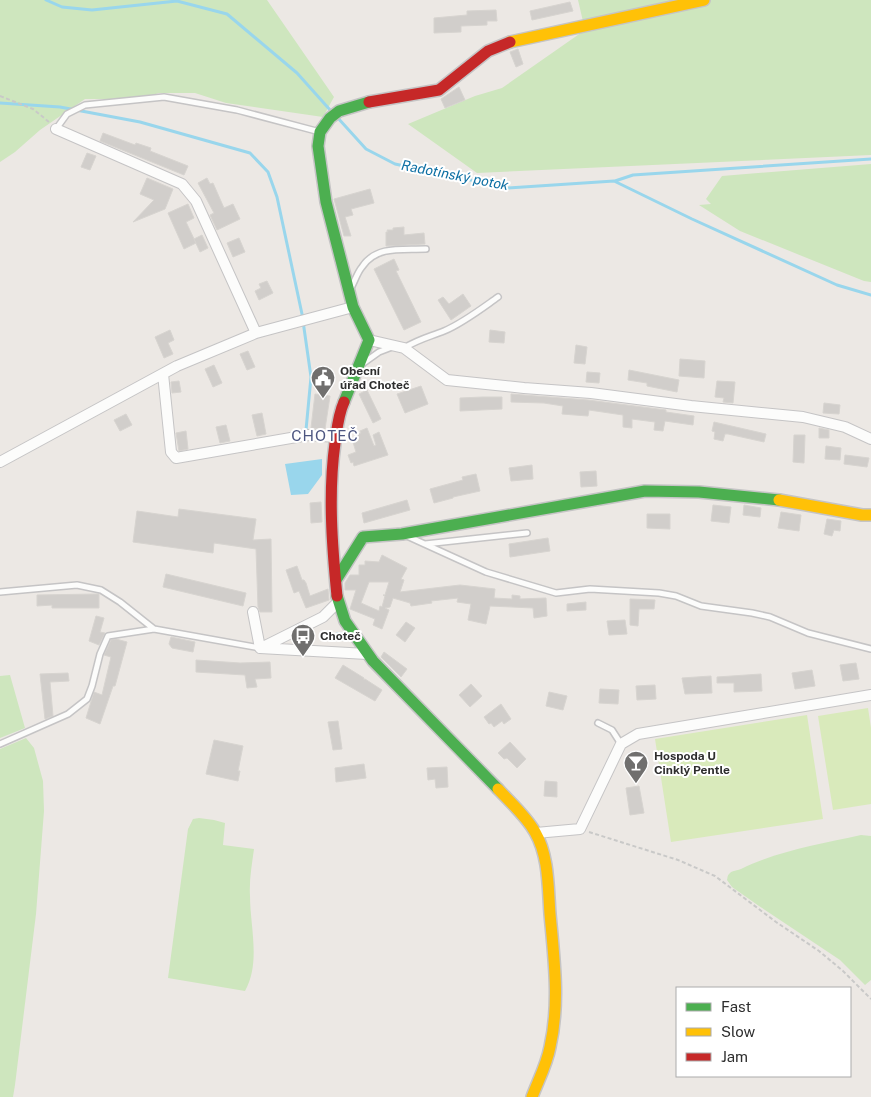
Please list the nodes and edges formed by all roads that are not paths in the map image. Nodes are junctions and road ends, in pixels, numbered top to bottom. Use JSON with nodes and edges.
{"nodes":[{"id":1,"x":704,"y":0,"type":"edge"},
{"id":2,"x":56,"y":129,"type":"joint"},
{"id":3,"x":320,"y":132,"type":"junction"},
{"id":4,"x":426,"y":249,"type":"dead end"},
{"id":5,"x":349,"y":292,"type":"junction"},
{"id":6,"x":498,"y":298,"type":"dead end"},
{"id":7,"x":353,"y":307,"type":"junction"},
{"id":8,"x":256,"y":334,"type":"junction"},
{"id":9,"x":369,"y":340,"type":"junction"},
{"id":10,"x":401,"y":347,"type":"junction"},
{"id":11,"x":354,"y":372,"type":"junction"},
{"id":12,"x":162,"y":374,"type":"junction"},
{"id":13,"x":336,"y":437,"type":"junction"},
{"id":14,"x":871,"y":438,"type":"edge"},
{"id":15,"x":0,"y":462,"type":"edge"},
{"id":16,"x":871,"y":515,"type":"edge"},
{"id":17,"x":527,"y":533,"type":"dead end"},
{"id":18,"x":402,"y":534,"type":"junction"},
{"id":19,"x":425,"y":544,"type":"junction"},
{"id":20,"x":336,"y":580,"type":"junction"},
{"id":21,"x":0,"y":592,"type":"edge"},
{"id":22,"x":338,"y":602,"type":"junction"},
{"id":23,"x":254,"y":612,"type":"dead end"},
{"id":24,"x":154,"y":629,"type":"junction"},
{"id":25,"x":260,"y":648,"type":"junction"},
{"id":26,"x":871,"y":649,"type":"edge"},
{"id":27,"x":367,"y":654,"type":"junction"},
{"id":28,"x":871,"y":695,"type":"edge"},
{"id":29,"x":598,"y":723,"type":"dead end"},
{"id":30,"x":0,"y":744,"type":"edge"},
{"id":31,"x":621,"y":744,"type":"junction"},
{"id":32,"x":536,"y":833,"type":"junction"},
{"id":33,"x":532,"y":1097,"type":"edge"}],
"edges":[{"from":1,"to":3,"type":"street"},
{"from":2,"to":3,"type":"lane"},
{"from":2,"to":8,"type":"street"},
{"from":3,"to":5,"type":"street"},
{"from":4,"to":5,"type":"lane"},
{"from":5,"to":7,"type":"street"},
{"from":6,"to":10,"type":"lane"},
{"from":7,"to":8,"type":"street"},
{"from":7,"to":9,"type":"street"},
{"from":8,"to":12,"type":"street"},
{"from":9,"to":10,"type":"street"},
{"from":9,"to":11,"type":"street"},
{"from":10,"to":11,"type":"lane"},
{"from":10,"to":14,"type":"street"},
{"from":11,"to":13,"type":"street"},
{"from":12,"to":13,"type":"street"},
{"from":12,"to":15,"type":"street"},
{"from":13,"to":20,"type":"street"},
{"from":16,"to":18,"type":"street"},
{"from":17,"to":19,"type":"lane"},
{"from":18,"to":19,"type":"lane"},
{"from":18,"to":20,"type":"street"},
{"from":19,"to":26,"type":"lane"},
{"from":20,"to":22,"type":"street"},
{"from":21,"to":24,"type":"lane"},
{"from":22,"to":25,"type":"street"},
{"from":22,"to":27,"type":"street"},
{"from":23,"to":25,"type":"street"},
{"from":24,"to":25,"type":"lane"},
{"from":24,"to":30,"type":"lane"},
{"from":25,"to":27,"type":"street"},
{"from":27,"to":32,"type":"street"},
{"from":28,"to":31,"type":"street"},
{"from":29,"to":31,"type":"lane"},
{"from":31,"to":32,"type":"street"},
{"from":32,"to":33,"type":"street"}]}
